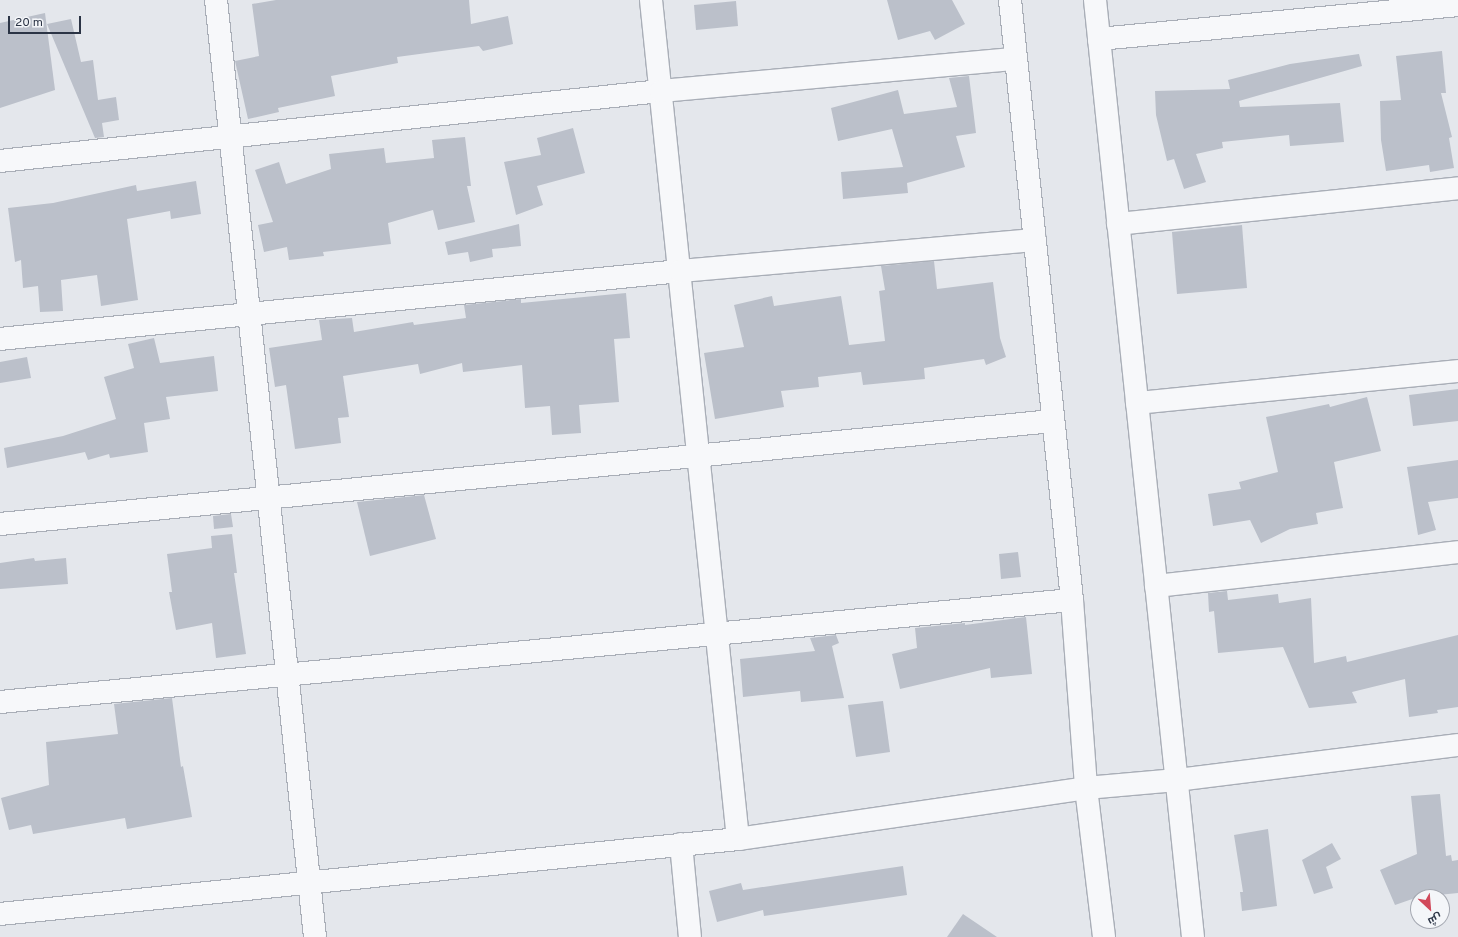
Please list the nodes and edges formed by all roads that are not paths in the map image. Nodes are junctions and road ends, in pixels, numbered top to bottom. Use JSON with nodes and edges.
{"nodes":[{"id":1,"x":216,"y":0,"type":"edge"},
{"id":2,"x":651,"y":0,"type":"edge"},
{"id":3,"x":1010,"y":0,"type":"edge"},
{"id":4,"x":1095,"y":0,"type":"edge"},
{"id":5,"x":1458,"y":5,"type":"edge"},
{"id":6,"x":1099,"y":39,"type":"junction"},
{"id":7,"x":1016,"y":60,"type":"junction"},
{"id":8,"x":661,"y":92,"type":"junction"},
{"id":9,"x":230,"y":137,"type":"junction"},
{"id":10,"x":0,"y":160,"type":"edge"},
{"id":11,"x":1458,"y":188,"type":"edge"},
{"id":12,"x":1118,"y":224,"type":"junction"},
{"id":13,"x":1034,"y":240,"type":"junction"},
{"id":14,"x":680,"y":271,"type":"junction"},
{"id":15,"x":249,"y":314,"type":"junction"},
{"id":16,"x":0,"y":339,"type":"edge"},
{"id":17,"x":1458,"y":371,"type":"edge"},
{"id":18,"x":1137,"y":403,"type":"junction"},
{"id":19,"x":1053,"y":421,"type":"junction"},
{"id":20,"x":698,"y":454,"type":"junction"},
{"id":21,"x":268,"y":497,"type":"junction"},
{"id":22,"x":0,"y":524,"type":"edge"},
{"id":23,"x":1458,"y":552,"type":"edge"},
{"id":24,"x":1156,"y":586,"type":"junction"},
{"id":25,"x":1072,"y":600,"type":"junction"},
{"id":26,"x":717,"y":633,"type":"junction"},
{"id":27,"x":287,"y":674,"type":"junction"},
{"id":28,"x":0,"y":702,"type":"edge"},
{"id":29,"x":1458,"y":745,"type":"edge"},
{"id":30,"x":1177,"y":780,"type":"junction"},
{"id":31,"x":1086,"y":788,"type":"junction"},
{"id":32,"x":738,"y":838,"type":"junction"},
{"id":33,"x":681,"y":844,"type":"junction"},
{"id":34,"x":309,"y":883,"type":"junction"},
{"id":35,"x":0,"y":914,"type":"edge"},
{"id":36,"x":315,"y":937,"type":"edge"},
{"id":37,"x":690,"y":937,"type":"edge"},
{"id":38,"x":1104,"y":937,"type":"edge"},
{"id":39,"x":1193,"y":937,"type":"edge"}],
"edges":[{"from":1,"to":9,"type":"street"},
{"from":2,"to":8,"type":"street"},
{"from":3,"to":7,"type":"street"},
{"from":4,"to":6,"type":"street"},
{"from":5,"to":6,"type":"street"},
{"from":6,"to":12,"type":"street"},
{"from":7,"to":8,"type":"street"},
{"from":7,"to":13,"type":"street"},
{"from":8,"to":9,"type":"street"},
{"from":8,"to":14,"type":"street"},
{"from":9,"to":10,"type":"street"},
{"from":9,"to":15,"type":"street"},
{"from":11,"to":12,"type":"street"},
{"from":12,"to":18,"type":"street"},
{"from":13,"to":14,"type":"street"},
{"from":13,"to":19,"type":"street"},
{"from":14,"to":15,"type":"street"},
{"from":14,"to":20,"type":"street"},
{"from":15,"to":16,"type":"street"},
{"from":15,"to":21,"type":"street"},
{"from":17,"to":18,"type":"street"},
{"from":18,"to":24,"type":"street"},
{"from":19,"to":20,"type":"street"},
{"from":19,"to":25,"type":"street"},
{"from":20,"to":21,"type":"street"},
{"from":20,"to":26,"type":"street"},
{"from":21,"to":22,"type":"street"},
{"from":21,"to":27,"type":"street"},
{"from":23,"to":24,"type":"street"},
{"from":24,"to":30,"type":"street"},
{"from":25,"to":26,"type":"street"},
{"from":25,"to":31,"type":"street"},
{"from":26,"to":27,"type":"street"},
{"from":26,"to":32,"type":"street"},
{"from":27,"to":28,"type":"street"},
{"from":27,"to":34,"type":"street"},
{"from":29,"to":30,"type":"street"},
{"from":30,"to":31,"type":"street"},
{"from":30,"to":39,"type":"street"},
{"from":31,"to":32,"type":"street"},
{"from":31,"to":38,"type":"street"},
{"from":32,"to":33,"type":"street"},
{"from":33,"to":34,"type":"street"},
{"from":33,"to":37,"type":"street"},
{"from":34,"to":35,"type":"street"},
{"from":34,"to":36,"type":"street"}]}
